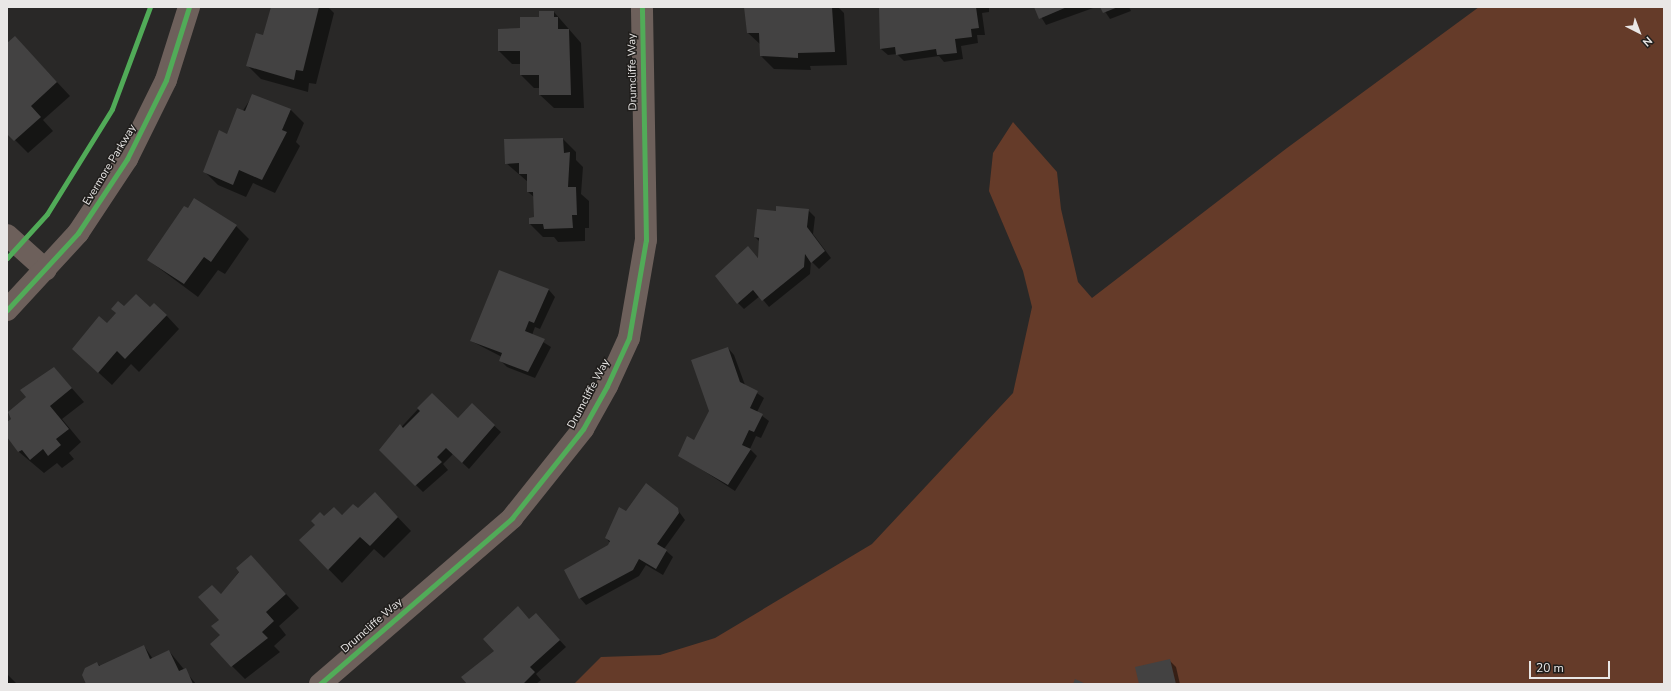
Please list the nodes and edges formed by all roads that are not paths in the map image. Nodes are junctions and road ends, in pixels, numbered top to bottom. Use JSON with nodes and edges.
{"nodes":[{"id":1,"x":189,"y":7,"type":"edge"},
{"id":2,"x":642,"y":7,"type":"edge"},
{"id":3,"x":7,"y":235,"type":"edge"},
{"id":4,"x":46,"y":270,"type":"junction"},
{"id":5,"x":7,"y":310,"type":"edge"},
{"id":6,"x":320,"y":684,"type":"edge"}],
"edges":[{"from":1,"to":4,"type":"street","name":"Evermore Parkway"},
{"from":2,"to":6,"type":"street","name":"Drumcliffe Way"},
{"from":3,"to":4,"type":"street"},
{"from":4,"to":5,"type":"street","name":"Evermore Parkway"}]}
